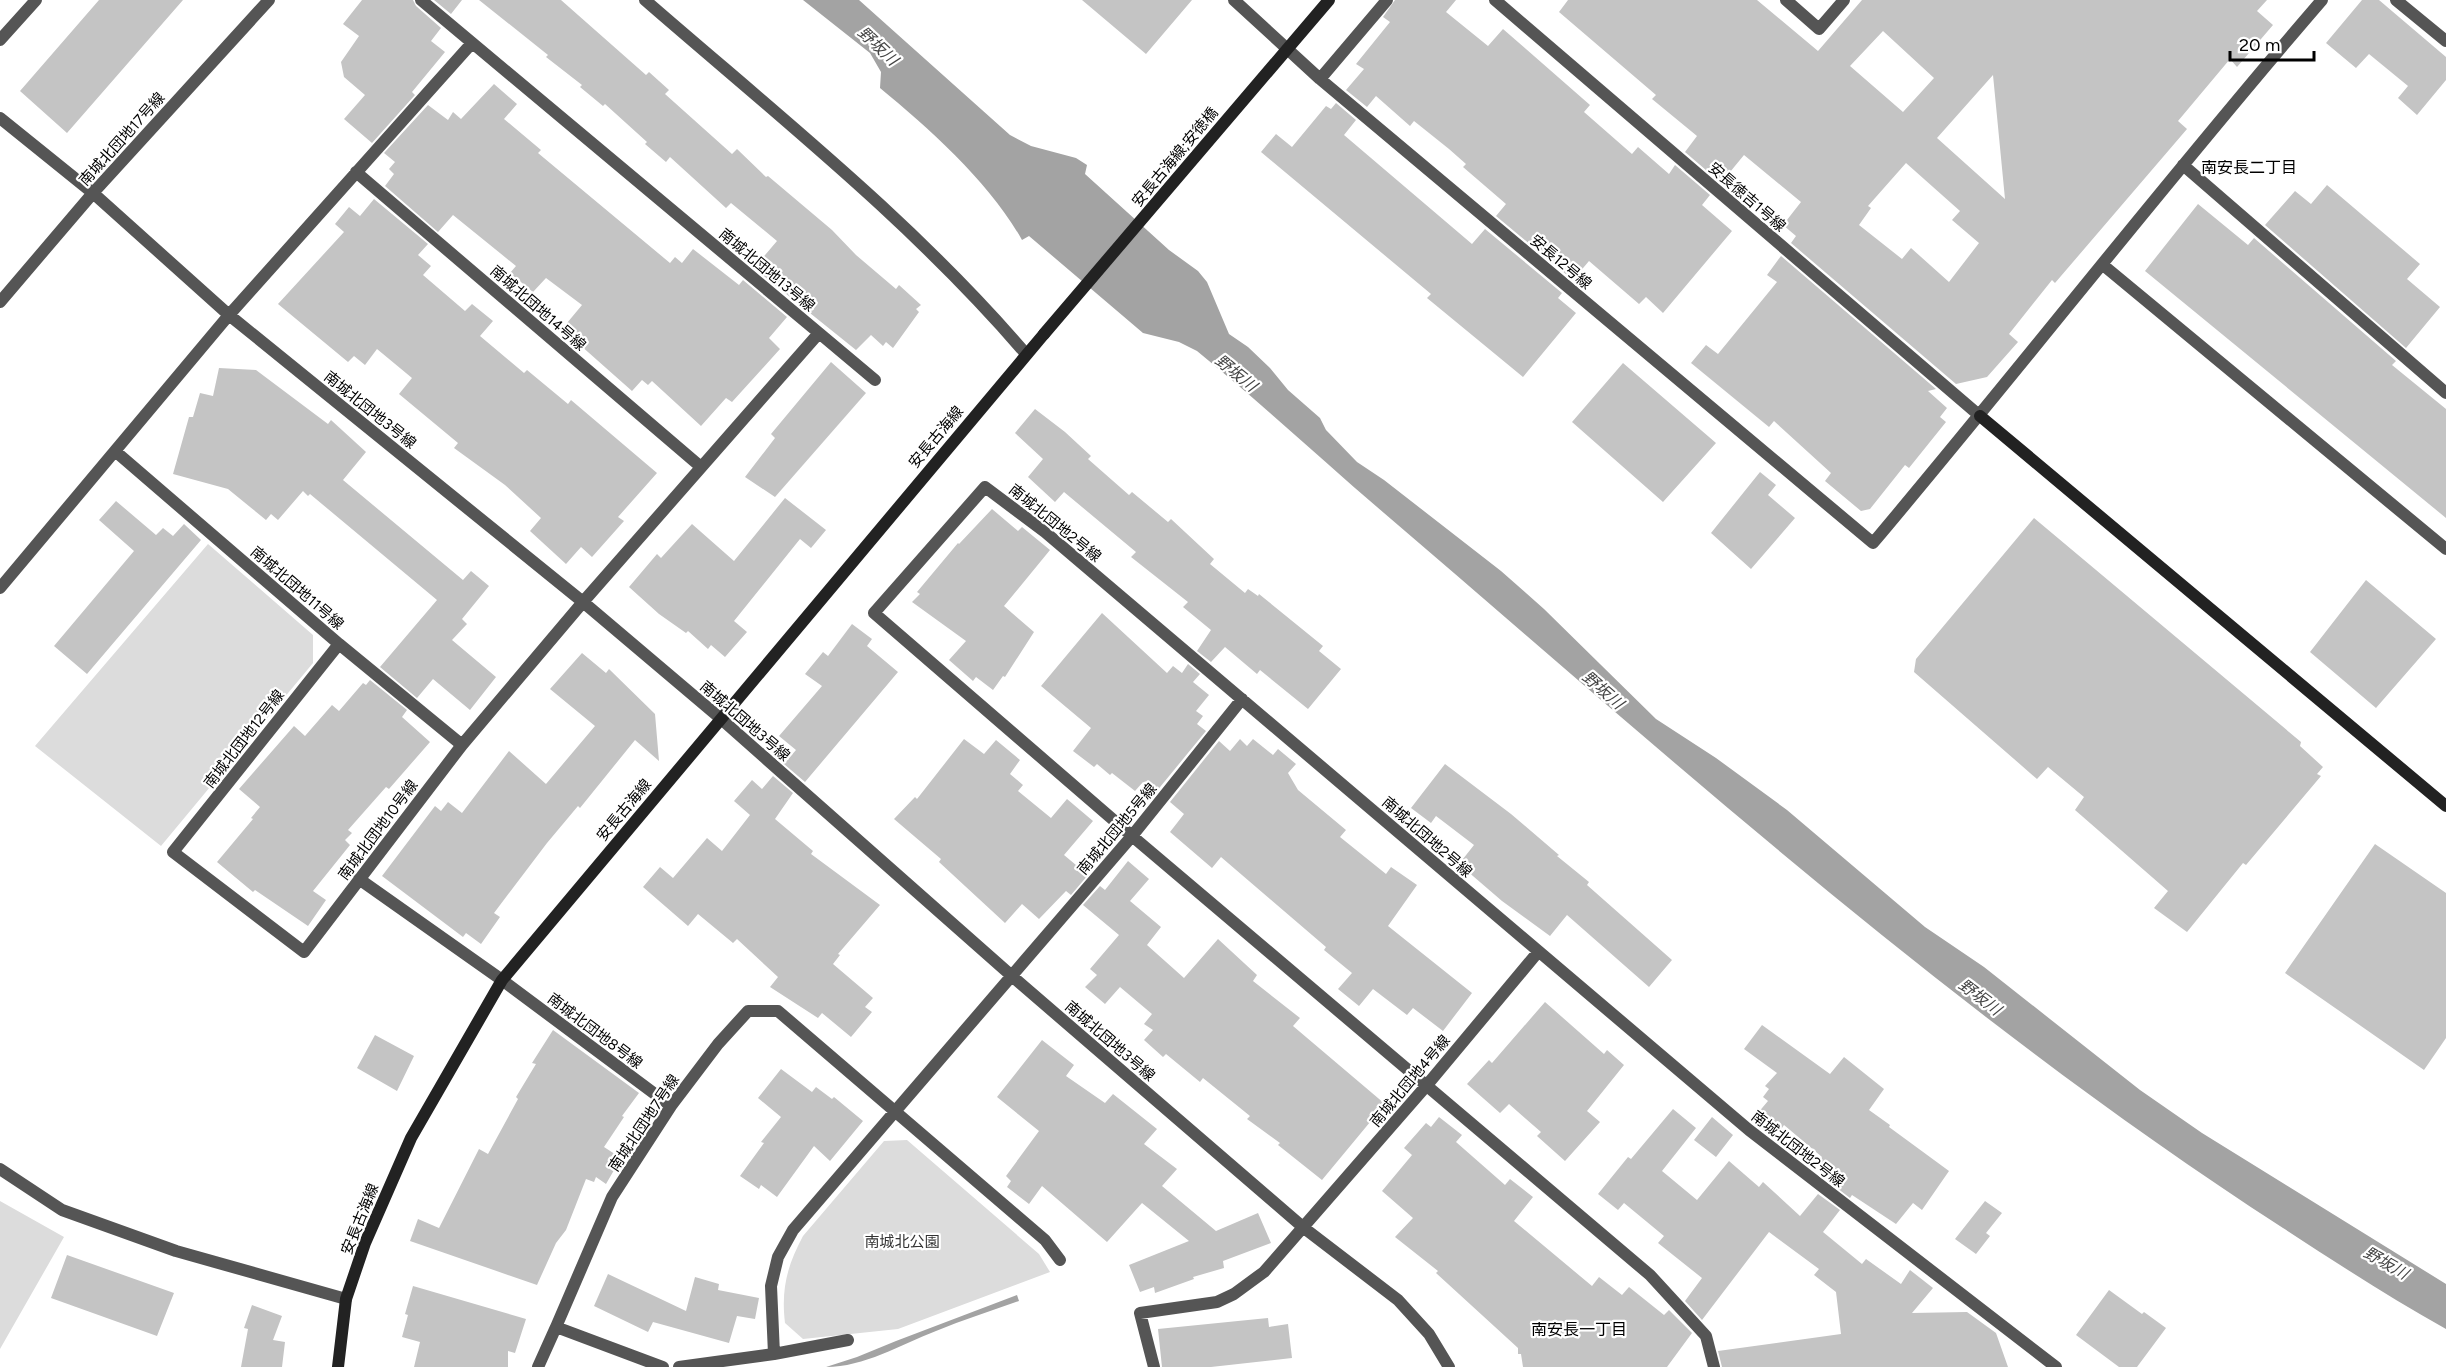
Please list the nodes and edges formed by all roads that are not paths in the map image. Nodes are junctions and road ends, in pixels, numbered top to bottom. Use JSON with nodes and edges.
{"nodes":[{"id":1,"x":36,"y":0,"type":"edge"},
{"id":2,"x":269,"y":0,"type":"edge"},
{"id":3,"x":421,"y":0,"type":"edge"},
{"id":4,"x":645,"y":0,"type":"edge"},
{"id":5,"x":1234,"y":0,"type":"edge"},
{"id":6,"x":1329,"y":0,"type":"edge"},
{"id":7,"x":1387,"y":0,"type":"edge"},
{"id":8,"x":1495,"y":0,"type":"edge"},
{"id":9,"x":1786,"y":0,"type":"edge"},
{"id":10,"x":1844,"y":0,"type":"edge"},
{"id":11,"x":2322,"y":0,"type":"edge"},
{"id":12,"x":2396,"y":0,"type":"edge"},
{"id":13,"x":0,"y":40,"type":"edge"},
{"id":14,"x":2446,"y":41,"type":"edge"},
{"id":15,"x":472,"y":43,"type":"junction"},
{"id":16,"x":1320,"y":79,"type":"junction"},
{"id":17,"x":0,"y":118,"type":"edge"},
{"id":18,"x":2183,"y":165,"type":"junction"},
{"id":19,"x":356,"y":172,"type":"junction"},
{"id":20,"x":93,"y":193,"type":"junction"},
{"id":21,"x":2103,"y":265,"type":"junction"},
{"id":22,"x":0,"y":302,"type":"edge"},
{"id":23,"x":229,"y":315,"type":"junction"},
{"id":24,"x":819,"y":333,"type":"junction"},
{"id":25,"x":1044,"y":334,"type":"joint"},
{"id":26,"x":1026,"y":354,"type":"junction"},
{"id":27,"x":874,"y":380,"type":"dead end"},
{"id":28,"x":2446,"y":393,"type":"edge"},
{"id":29,"x":1980,"y":416,"type":"junction"},
{"id":30,"x":115,"y":451,"type":"junction"},
{"id":31,"x":700,"y":467,"type":"junction"},
{"id":32,"x":2446,"y":549,"type":"edge"},
{"id":33,"x":0,"y":588,"type":"edge"},
{"id":34,"x":583,"y":602,"type":"junction"},
{"id":35,"x":339,"y":644,"type":"junction"},
{"id":36,"x":1242,"y":699,"type":"junction"},
{"id":37,"x":720,"y":718,"type":"junction"},
{"id":38,"x":462,"y":745,"type":"junction"},
{"id":39,"x":2446,"y":806,"type":"edge"},
{"id":40,"x":1132,"y":836,"type":"junction"},
{"id":41,"x":173,"y":852,"type":"joint"},
{"id":42,"x":359,"y":879,"type":"junction"},
{"id":43,"x":1538,"y":952,"type":"junction"},
{"id":44,"x":1013,"y":976,"type":"junction"},
{"id":45,"x":502,"y":980,"type":"junction"},
{"id":46,"x":1427,"y":1085,"type":"junction"},
{"id":47,"x":671,"y":1106,"type":"junction"},
{"id":48,"x":893,"y":1112,"type":"junction"},
{"id":49,"x":0,"y":1169,"type":"edge"},
{"id":50,"x":1304,"y":1228,"type":"junction"},
{"id":51,"x":1060,"y":1260,"type":"dead end"},
{"id":52,"x":346,"y":1299,"type":"junction"},
{"id":53,"x":556,"y":1327,"type":"junction"},
{"id":54,"x":848,"y":1340,"type":"dead end"},
{"id":55,"x":774,"y":1354,"type":"junction"},
{"id":56,"x":338,"y":1367,"type":"edge"},
{"id":57,"x":538,"y":1367,"type":"edge"},
{"id":58,"x":663,"y":1367,"type":"edge"},
{"id":59,"x":679,"y":1367,"type":"edge"},
{"id":60,"x":1155,"y":1367,"type":"edge"},
{"id":61,"x":1449,"y":1367,"type":"edge"},
{"id":62,"x":1714,"y":1367,"type":"edge"},
{"id":63,"x":2056,"y":1367,"type":"edge"}],
"edges":[{"from":1,"to":13,"type":"street"},
{"from":2,"to":20,"type":"street","name":"南城北団地17号線"},
{"from":3,"to":15,"type":"street","name":"南城北団地13号線"},
{"from":4,"to":26,"type":"street"},
{"from":5,"to":16,"type":"street","name":"安長12号線"},
{"from":6,"to":25,"type":"street","name":"安長古海線;安徳橋","bridge":true},
{"from":7,"to":16,"type":"street"},
{"from":8,"to":29,"type":"street","name":"安長徳吉1号線"},
{"from":9,"to":10,"type":"street"},
{"from":11,"to":18,"type":"street"},
{"from":12,"to":14,"type":"street"},
{"from":15,"to":19,"type":"street"},
{"from":15,"to":24,"type":"street","name":"南城北団地13号線"},
{"from":16,"to":29,"type":"street","name":"安長12号線"},
{"from":17,"to":20,"type":"street","name":"南城北団地3号線"},
{"from":18,"to":21,"type":"street"},
{"from":18,"to":28,"type":"street"},
{"from":19,"to":23,"type":"street"},
{"from":19,"to":31,"type":"street","name":"南城北団地14号線"},
{"from":20,"to":22,"type":"street","name":"南城北団地17号線"},
{"from":20,"to":23,"type":"street","name":"南城北団地3号線"},
{"from":21,"to":29,"type":"street"},
{"from":21,"to":32,"type":"street"},
{"from":23,"to":30,"type":"street"},
{"from":23,"to":34,"type":"street","name":"南城北団地3号線"},
{"from":24,"to":27,"type":"street"},
{"from":24,"to":31,"type":"street","name":"南城北団地13号線"},
{"from":25,"to":26,"type":"street","name":"安長古海線"},
{"from":26,"to":37,"type":"street","name":"安長古海線"},
{"from":29,"to":39,"type":"street"},
{"from":30,"to":33,"type":"street"},
{"from":30,"to":35,"type":"street","name":"南城北団地11号線"},
{"from":31,"to":34,"type":"street","name":"南城北団地13号線"},
{"from":34,"to":37,"type":"street","name":"南城北団地3号線"},
{"from":34,"to":38,"type":"street","name":"南城北団地10号線"},
{"from":35,"to":38,"type":"street","name":"南城北団地11号線"},
{"from":35,"to":41,"type":"street","name":"南城北団地12号線"},
{"from":36,"to":40,"type":"street","name":"南城北団地5号線"},
{"from":36,"to":40,"type":"street","name":"南城北団地2号線"},
{"from":36,"to":43,"type":"street","name":"南城北団地2号線"},
{"from":37,"to":44,"type":"street","name":"南城北団地3号線"},
{"from":37,"to":45,"type":"street","name":"安長古海線"},
{"from":38,"to":42,"type":"street","name":"南城北団地10号線"},
{"from":40,"to":44,"type":"street","name":"南城北団地5号線"},
{"from":40,"to":46,"type":"street","name":"南城北団地2号線"},
{"from":41,"to":42,"type":"street","name":"南城北団地10号線"},
{"from":42,"to":45,"type":"street","name":"南城北団地8号線"},
{"from":43,"to":46,"type":"street","name":"南城北団地4号線"},
{"from":43,"to":63,"type":"street","name":"南城北団地2号線"},
{"from":44,"to":48,"type":"street"},
{"from":44,"to":50,"type":"street","name":"南城北団地3号線"},
{"from":45,"to":47,"type":"street","name":"南城北団地8号線"},
{"from":45,"to":52,"type":"street","name":"安長古海線"},
{"from":46,"to":50,"type":"street","name":"南城北団地4号線"},
{"from":46,"to":62,"type":"street","name":"南城北団地2号線"},
{"from":47,"to":48,"type":"street","name":"南城北団地7号線"},
{"from":47,"to":53,"type":"street","name":"南城北団地7号線"},
{"from":48,"to":51,"type":"street","name":"南城北団地7号線"},
{"from":48,"to":55,"type":"street"},
{"from":49,"to":52,"type":"street"},
{"from":50,"to":60,"type":"street","name":"南城北団地4号線"},
{"from":50,"to":61,"type":"street","name":"南城北団地3号線"},
{"from":52,"to":56,"type":"street","name":"安長古海線"},
{"from":53,"to":57,"type":"street","name":"南城北団地7号線"},
{"from":53,"to":58,"type":"street"},
{"from":54,"to":55,"type":"street"},
{"from":55,"to":59,"type":"street"}]}
